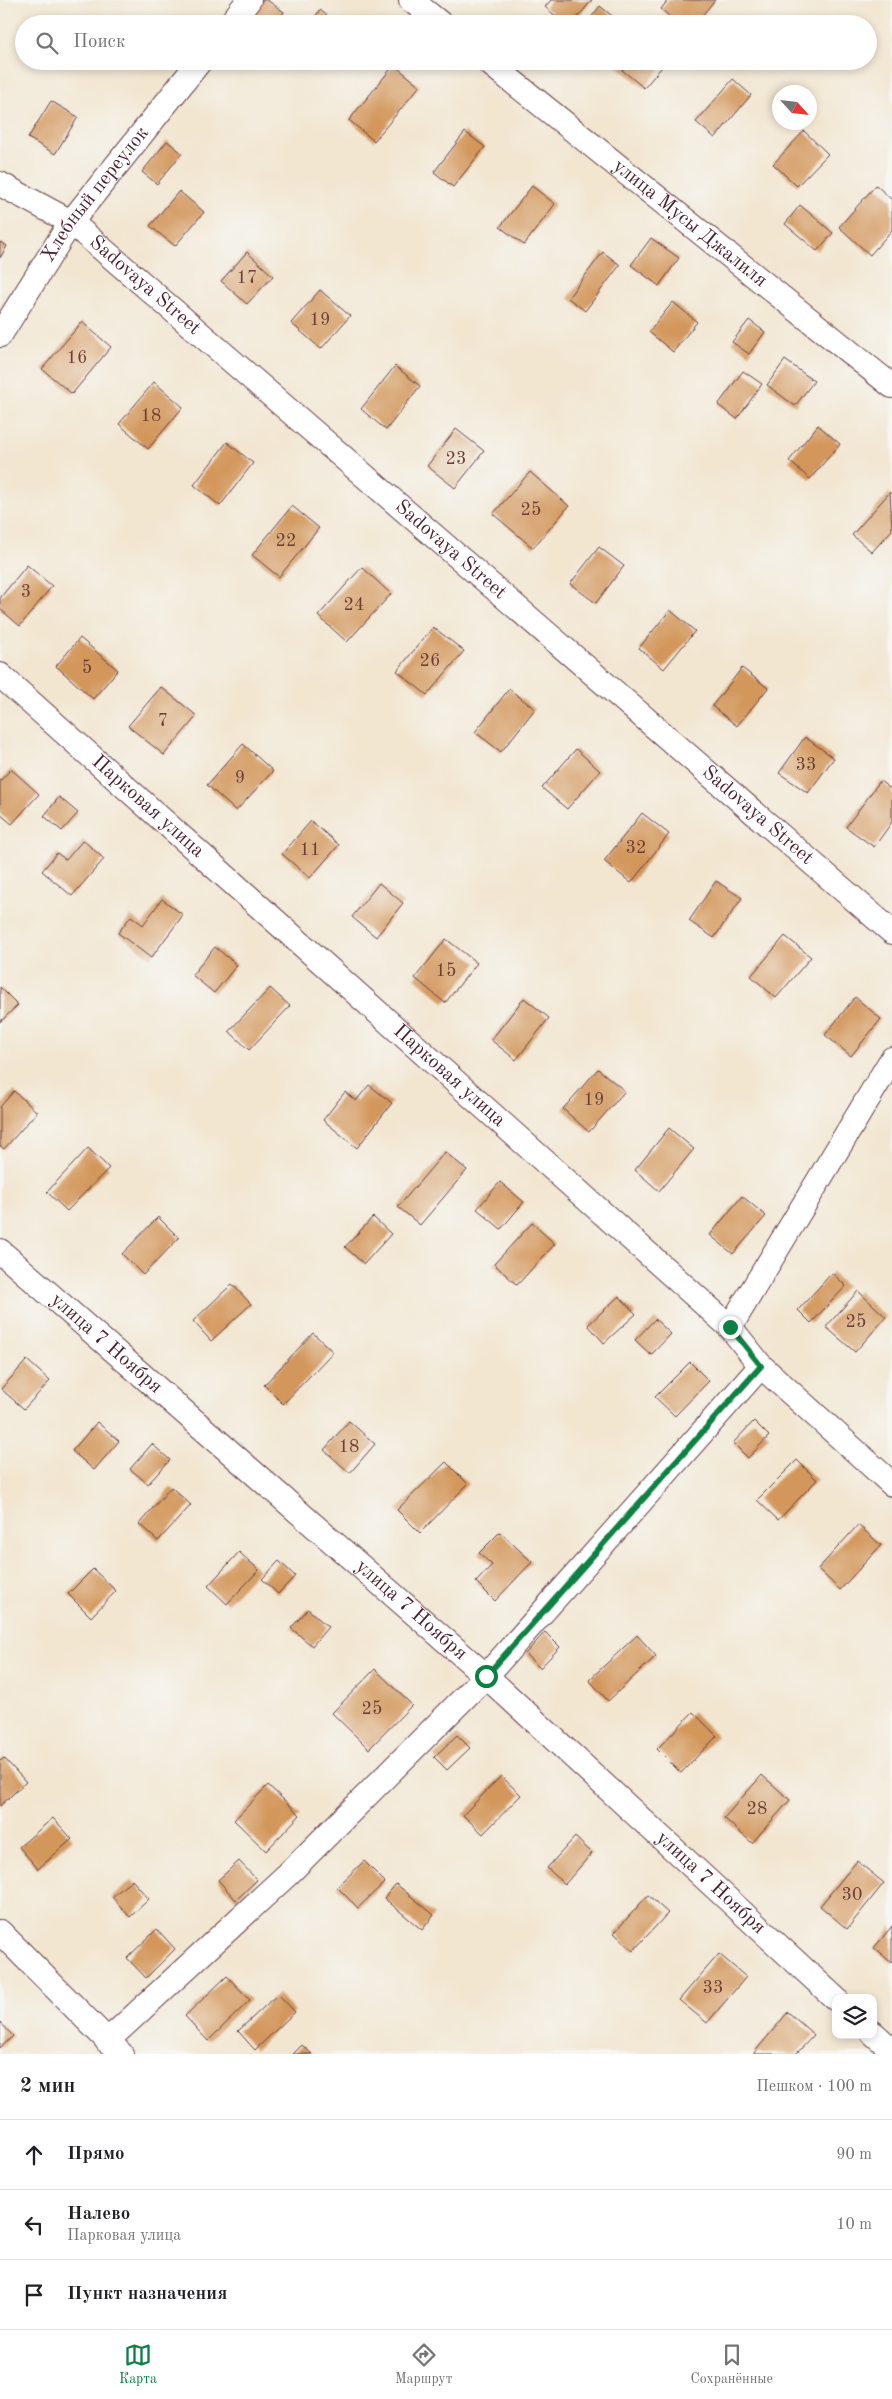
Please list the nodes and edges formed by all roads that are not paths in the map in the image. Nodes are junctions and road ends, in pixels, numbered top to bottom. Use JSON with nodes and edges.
{"nodes":[{"id":1,"x":250,"y":0,"type":"edge"},
{"id":2,"x":411,"y":0,"type":"edge"},
{"id":3,"x":238,"y":15,"type":"edge"},
{"id":4,"x":430,"y":15,"type":"edge"},
{"id":5,"x":193,"y":70,"type":"edge"},
{"id":6,"x":499,"y":70,"type":"edge"},
{"id":7,"x":0,"y":184,"type":"edge"},
{"id":8,"x":71,"y":222,"type":"junction"},
{"id":9,"x":0,"y":335,"type":"edge"},
{"id":10,"x":892,"y":386,"type":"edge"},
{"id":11,"x":0,"y":675,"type":"edge"},
{"id":12,"x":892,"y":932,"type":"edge"},
{"id":13,"x":892,"y":1059,"type":"edge"},
{"id":14,"x":0,"y":1251,"type":"edge"},
{"id":15,"x":730,"y":1327,"type":"junction"},
{"id":16,"x":761,"y":1366,"type":"junction"},
{"id":17,"x":892,"y":1484,"type":"edge"},
{"id":18,"x":486,"y":1676,"type":"junction"},
{"id":19,"x":0,"y":1932,"type":"edge"},
{"id":20,"x":832,"y":1995,"type":"edge"},
{"id":21,"x":877,"y":2037,"type":"edge"},
{"id":22,"x":114,"y":2048,"type":"edge"},
{"id":23,"x":892,"y":2050,"type":"edge"}],
"edges":[{"from":1,"to":3,"type":"street"},
{"from":2,"to":4,"type":"street"},
{"from":5,"to":8,"type":"street","name":"Хлебный переулок"},
{"from":6,"to":10,"type":"street","name":"улица Мусы Джалиля"},
{"from":7,"to":8,"type":"street","name":"Sadovaya Street"},
{"from":8,"to":9,"type":"street","name":"Хлебный переулок"},
{"from":8,"to":12,"type":"street","name":"Sadovaya Street"},
{"from":11,"to":15,"type":"street","name":"Парковая улица"},
{"from":13,"to":15,"type":"street"},
{"from":14,"to":18,"type":"street","name":"улица 7 Ноября"},
{"from":15,"to":16,"type":"street","name":"Парковая улица"},
{"from":16,"to":17,"type":"street","name":"Парковая улица"},
{"from":16,"to":18,"type":"street"},
{"from":18,"to":20,"type":"street","name":"улица 7 Ноября"},
{"from":18,"to":22,"type":"street"},
{"from":19,"to":22,"type":"street"},
{"from":21,"to":23,"type":"street"}]}
